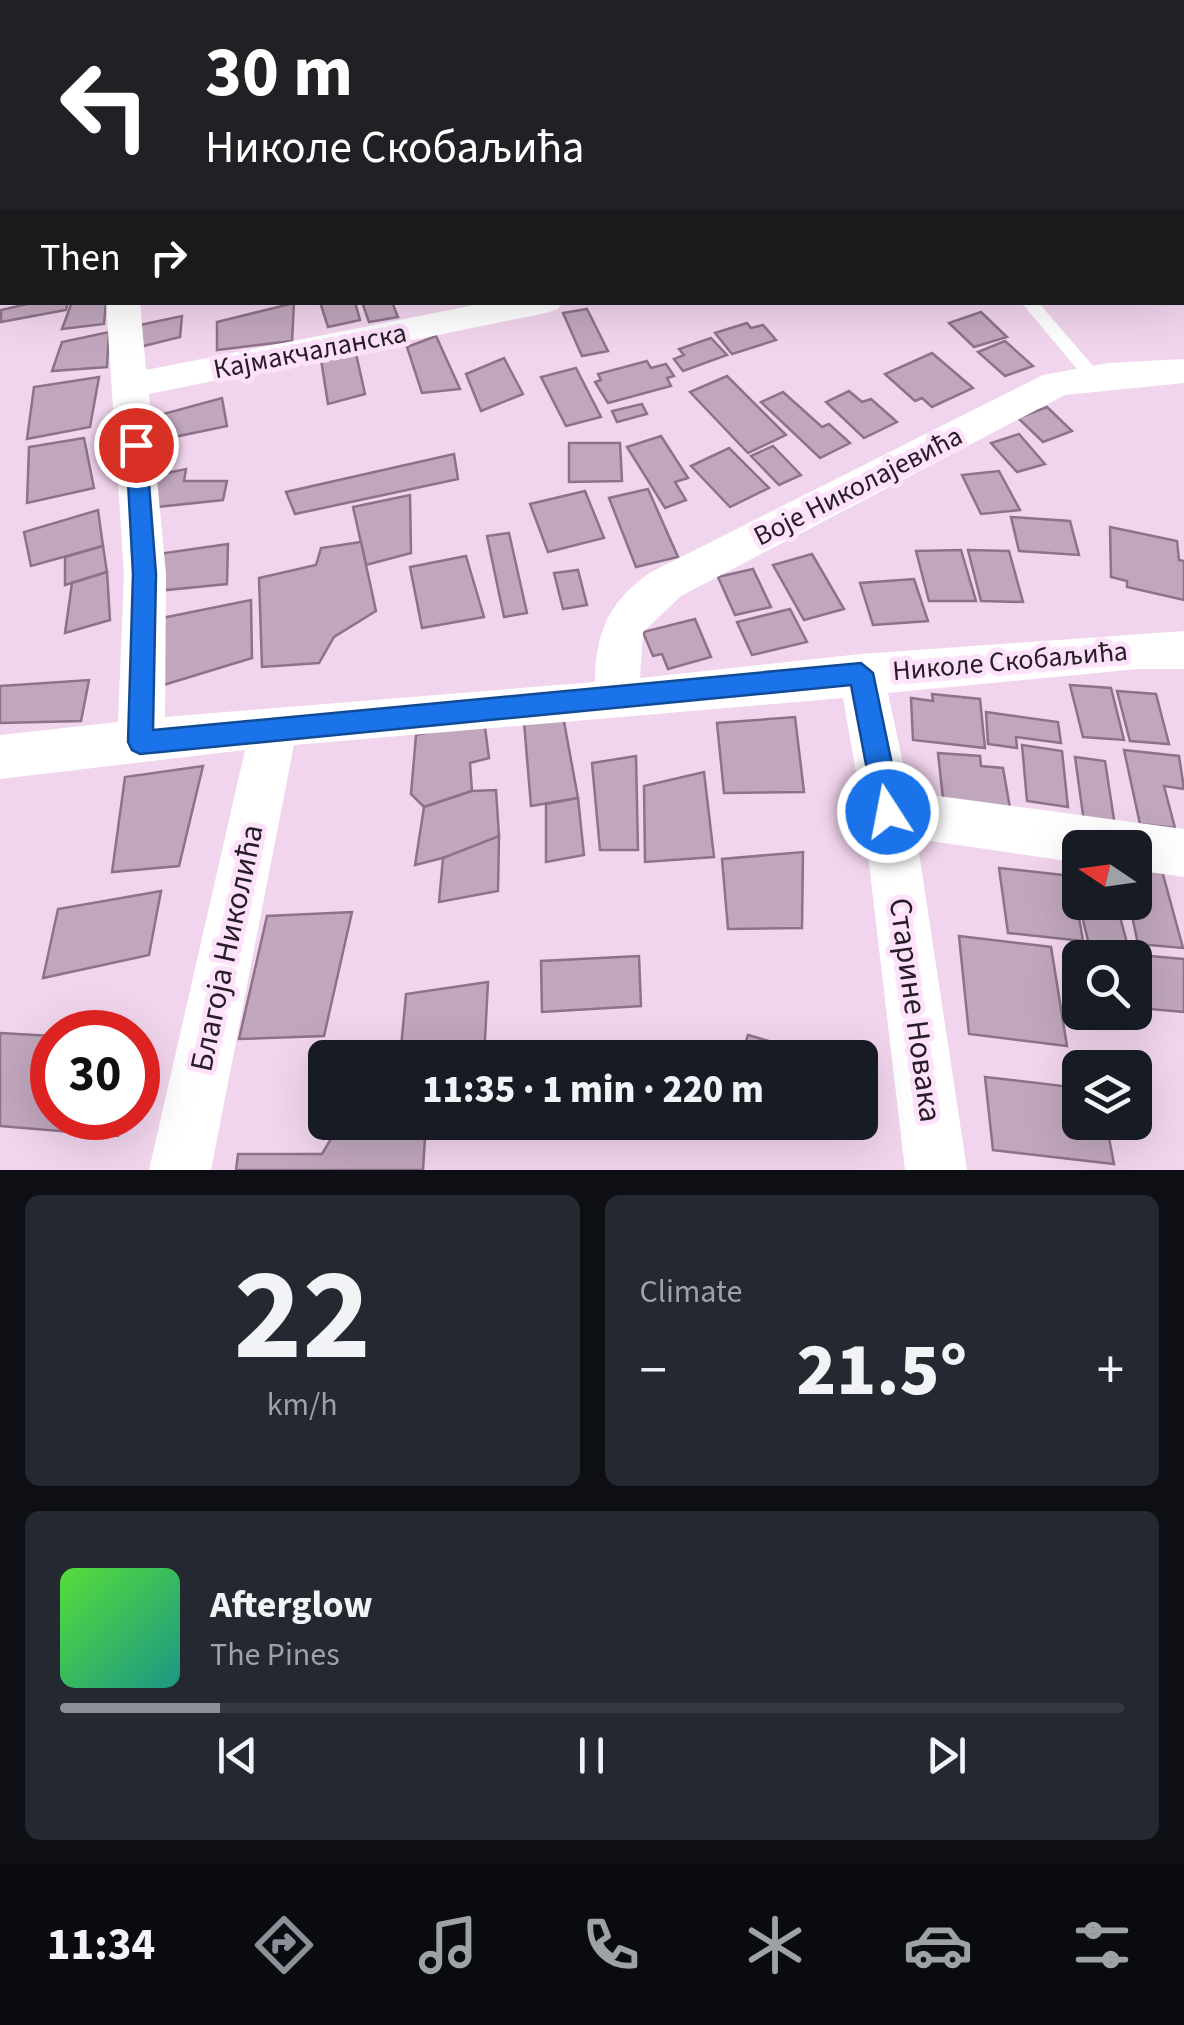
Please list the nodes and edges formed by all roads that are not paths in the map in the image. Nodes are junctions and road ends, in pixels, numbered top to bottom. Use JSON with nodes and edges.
{"nodes":[{"id":1,"x":124,"y":305,"type":"edge"},
{"id":2,"x":531,"y":305,"type":"edge"},
{"id":3,"x":1032,"y":305,"type":"edge"},
{"id":4,"x":1184,"y":371,"type":"edge"},
{"id":5,"x":1093,"y":377,"type":"junction"},
{"id":6,"x":131,"y":385,"type":"junction"},
{"id":7,"x":1184,"y":650,"type":"edge"},
{"id":8,"x":861,"y":673,"type":"junction"},
{"id":9,"x":618,"y":700,"type":"junction"},
{"id":10,"x":274,"y":726,"type":"junction"},
{"id":11,"x":140,"y":742,"type":"junction"},
{"id":12,"x":0,"y":757,"type":"edge"},
{"id":13,"x":888,"y":812,"type":"junction"},
{"id":14,"x":1184,"y":853,"type":"edge"},
{"id":15,"x":180,"y":1170,"type":"edge"},
{"id":16,"x":936,"y":1170,"type":"edge"}],
"edges":[{"from":1,"to":6,"type":"street"},
{"from":2,"to":6,"type":"street","name":"Кајмакчаланска"},
{"from":3,"to":5,"type":"lane"},
{"from":4,"to":5,"type":"street","name":"Воје Николајевића"},
{"from":5,"to":9,"type":"street","name":"Воје Николајевића"},
{"from":6,"to":11,"type":"street"},
{"from":7,"to":8,"type":"street","name":"Николе Скобаљића"},
{"from":8,"to":9,"type":"street","name":"Николе Скобаљића"},
{"from":8,"to":13,"type":"street","name":"Старине Новака"},
{"from":9,"to":10,"type":"street","name":"Николе Скобаљића"},
{"from":10,"to":11,"type":"street","name":"Николе Скобаљића"},
{"from":10,"to":15,"type":"street","name":"Благоја Николића"},
{"from":11,"to":12,"type":"street","name":"Николе Скобаљића"},
{"from":13,"to":14,"type":"street"},
{"from":13,"to":16,"type":"street","name":"Старине Новака"}]}
